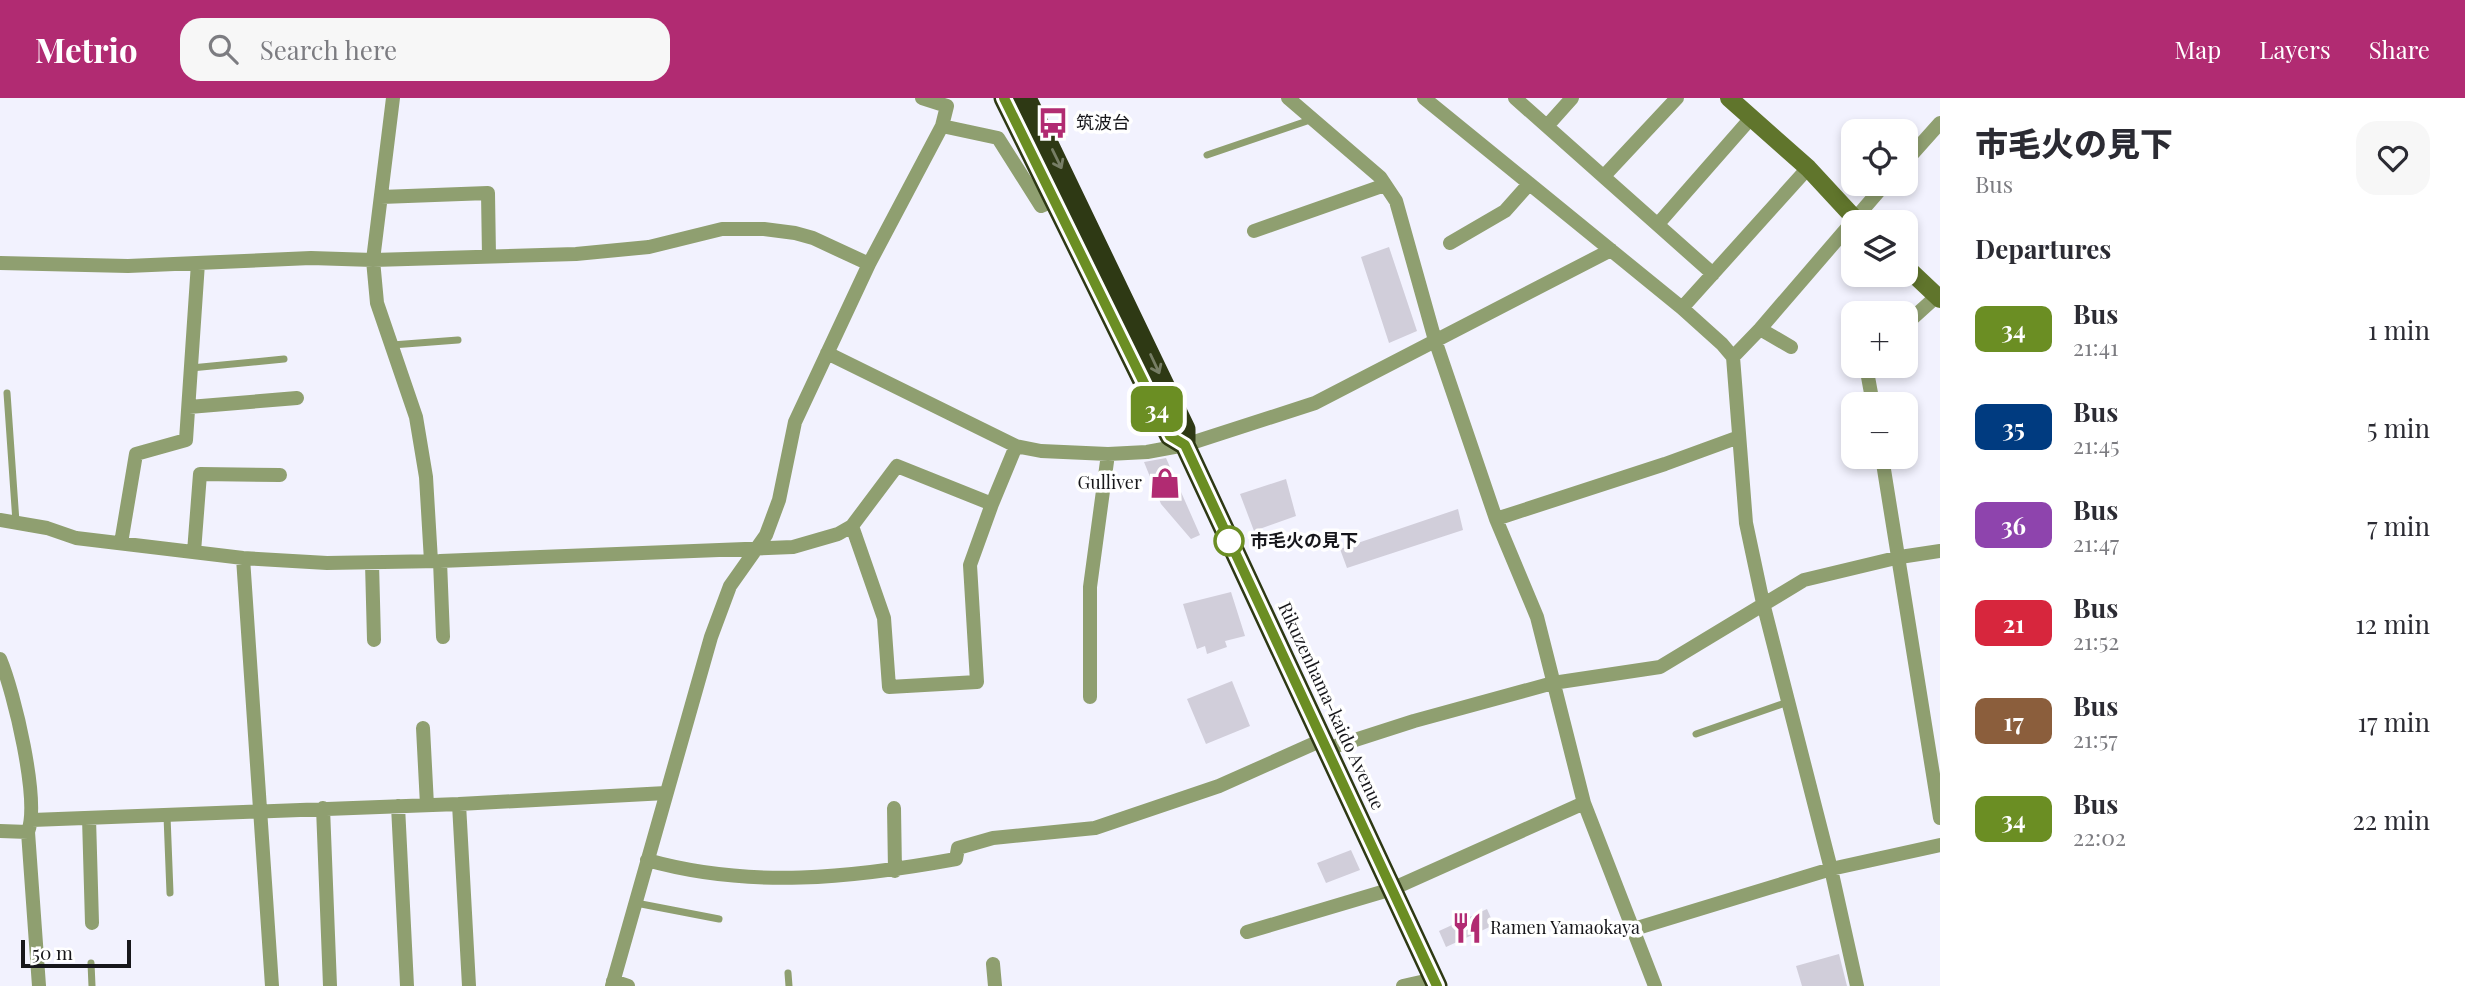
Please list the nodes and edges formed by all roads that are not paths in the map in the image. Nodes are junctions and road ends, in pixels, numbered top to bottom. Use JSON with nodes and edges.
{"nodes":[{"id":1,"x":393,"y":98,"type":"edge"},
{"id":2,"x":922,"y":98,"type":"edge"},
{"id":3,"x":1004,"y":98,"type":"edge"},
{"id":4,"x":1026,"y":98,"type":"edge"},
{"id":5,"x":1288,"y":98,"type":"edge"},
{"id":6,"x":1424,"y":98,"type":"edge"},
{"id":7,"x":1515,"y":98,"type":"edge"},
{"id":8,"x":1572,"y":98,"type":"edge"},
{"id":9,"x":1676,"y":98,"type":"edge"},
{"id":10,"x":1729,"y":98,"type":"edge"},
{"id":11,"x":1751,"y":118,"type":"junction"},
{"id":12,"x":1313,"y":119,"type":"junction"},
{"id":13,"x":1940,"y":124,"type":"edge"},
{"id":14,"x":942,"y":126,"type":"junction"},
{"id":15,"x":1547,"y":126,"type":"junction"},
{"id":16,"x":1918,"y":148,"type":"edge"},
{"id":17,"x":1207,"y":155,"type":"dead end"},
{"id":18,"x":1808,"y":169,"type":"junction"},
{"id":19,"x":1604,"y":176,"type":"junction"},
{"id":20,"x":1529,"y":184,"type":"junction"},
{"id":21,"x":1385,"y":185,"type":"junction"},
{"id":22,"x":1875,"y":196,"type":"edge"},
{"id":23,"x":381,"y":197,"type":"junction"},
{"id":24,"x":1055,"y":200,"type":"junction"},
{"id":25,"x":1847,"y":210,"type":"edge"},
{"id":26,"x":1864,"y":210,"type":"edge"},
{"id":27,"x":1658,"y":224,"type":"junction"},
{"id":28,"x":1254,"y":231,"type":"dead end"},
{"id":29,"x":1841,"y":237,"type":"edge"},
{"id":30,"x":1450,"y":243,"type":"dead end"},
{"id":31,"x":1611,"y":250,"type":"junction"},
{"id":32,"x":489,"y":256,"type":"junction"},
{"id":33,"x":373,"y":260,"type":"junction"},
{"id":34,"x":198,"y":263,"type":"junction"},
{"id":35,"x":0,"y":264,"type":"edge"},
{"id":36,"x":869,"y":264,"type":"junction"},
{"id":37,"x":1713,"y":274,"type":"junction"},
{"id":38,"x":1918,"y":278,"type":"edge"},
{"id":39,"x":1938,"y":297,"type":"edge"},
{"id":40,"x":1682,"y":308,"type":"junction"},
{"id":41,"x":1918,"y":314,"type":"edge"},
{"id":42,"x":1760,"y":329,"type":"junction"},
{"id":43,"x":1435,"y":340,"type":"junction"},
{"id":44,"x":458,"y":341,"type":"dead end"},
{"id":45,"x":392,"y":345,"type":"junction"},
{"id":46,"x":1791,"y":347,"type":"dead end"},
{"id":47,"x":827,"y":353,"type":"junction"},
{"id":48,"x":1732,"y":357,"type":"junction"},
{"id":49,"x":284,"y":359,"type":"dead end"},
{"id":50,"x":191,"y":368,"type":"junction"},
{"id":51,"x":8,"y":393,"type":"dead end"},
{"id":52,"x":297,"y":398,"type":"dead end"},
{"id":53,"x":189,"y":407,"type":"junction"},
{"id":54,"x":1739,"y":437,"type":"junction"},
{"id":55,"x":1185,"y":445,"type":"junction"},
{"id":56,"x":1016,"y":446,"type":"junction"},
{"id":57,"x":1108,"y":454,"type":"junction"},
{"id":58,"x":1884,"y":469,"type":"edge"},
{"id":59,"x":281,"y":475,"type":"dead end"},
{"id":60,"x":992,"y":504,"type":"junction"},
{"id":61,"x":1496,"y":519,"type":"junction"},
{"id":62,"x":0,"y":520,"type":"edge"},
{"id":63,"x":16,"y":523,"type":"junction"},
{"id":64,"x":852,"y":526,"type":"junction"},
{"id":65,"x":121,"y":543,"type":"junction"},
{"id":66,"x":757,"y":549,"type":"junction"},
{"id":67,"x":1940,"y":551,"type":"edge"},
{"id":68,"x":194,"y":552,"type":"junction"},
{"id":69,"x":1900,"y":557,"type":"junction"},
{"id":70,"x":243,"y":558,"type":"junction"},
{"id":71,"x":436,"y":561,"type":"junction"},
{"id":72,"x":372,"y":563,"type":"junction"},
{"id":73,"x":1763,"y":603,"type":"junction"},
{"id":74,"x":443,"y":637,"type":"dead end"},
{"id":75,"x":374,"y":640,"type":"dead end"},
{"id":76,"x":0,"y":659,"type":"edge"},
{"id":77,"x":1553,"y":683,"type":"junction"},
{"id":78,"x":1090,"y":696,"type":"dead end"},
{"id":79,"x":7,"y":701,"type":"edge"},
{"id":80,"x":1789,"y":702,"type":"junction"},
{"id":81,"x":423,"y":728,"type":"dead end"},
{"id":82,"x":1696,"y":734,"type":"dead end"},
{"id":83,"x":1324,"y":745,"type":"junction"},
{"id":84,"x":1936,"y":764,"type":"edge"},
{"id":85,"x":666,"y":793,"type":"junction"},
{"id":86,"x":1584,"y":803,"type":"junction"},
{"id":87,"x":459,"y":804,"type":"junction"},
{"id":88,"x":427,"y":805,"type":"junction"},
{"id":89,"x":398,"y":806,"type":"junction"},
{"id":90,"x":323,"y":808,"type":"junction"},
{"id":91,"x":894,"y":808,"type":"dead end"},
{"id":92,"x":262,"y":811,"type":"junction"},
{"id":93,"x":167,"y":815,"type":"junction"},
{"id":94,"x":89,"y":818,"type":"junction"},
{"id":95,"x":1940,"y":818,"type":"edge"},
{"id":96,"x":30,"y":826,"type":"junction"},
{"id":97,"x":0,"y":831,"type":"edge"},
{"id":98,"x":1940,"y":845,"type":"edge"},
{"id":99,"x":647,"y":860,"type":"junction"},
{"id":100,"x":1831,"y":869,"type":"junction"},
{"id":101,"x":895,"y":871,"type":"junction"},
{"id":102,"x":1392,"y":889,"type":"junction"},
{"id":103,"x":170,"y":893,"type":"dead end"},
{"id":104,"x":635,"y":902,"type":"junction"},
{"id":105,"x":719,"y":919,"type":"dead end"},
{"id":106,"x":92,"y":923,"type":"dead end"},
{"id":107,"x":1634,"y":929,"type":"junction"},
{"id":108,"x":1247,"y":932,"type":"dead end"},
{"id":109,"x":91,"y":963,"type":"dead end"},
{"id":110,"x":993,"y":964,"type":"dead end"},
{"id":111,"x":788,"y":972,"type":"dead end"},
{"id":112,"x":1435,"y":983,"type":"edge"},
{"id":113,"x":612,"y":984,"type":"edge"},
{"id":114,"x":39,"y":986,"type":"edge"},
{"id":115,"x":92,"y":986,"type":"edge"},
{"id":116,"x":272,"y":986,"type":"edge"},
{"id":117,"x":330,"y":986,"type":"edge"},
{"id":118,"x":407,"y":986,"type":"edge"},
{"id":119,"x":469,"y":986,"type":"edge"},
{"id":120,"x":628,"y":986,"type":"edge"},
{"id":121,"x":789,"y":986,"type":"edge"},
{"id":122,"x":995,"y":986,"type":"edge"},
{"id":123,"x":1403,"y":986,"type":"edge"},
{"id":124,"x":1655,"y":986,"type":"edge"},
{"id":125,"x":1857,"y":986,"type":"edge"}],
"edges":[{"from":1,"to":23,"type":"street"},
{"from":2,"to":14,"type":"street"},
{"from":3,"to":24,"type":"highway","name":"Rikuzenhama-kaido Avenue"},
{"from":4,"to":55,"type":"highway","name":"Rikuzenhama-kaido Avenue","one_way":true},
{"from":5,"to":12,"type":"street"},
{"from":6,"to":20,"type":"street"},
{"from":7,"to":15,"type":"street"},
{"from":8,"to":15,"type":"street"},
{"from":9,"to":19,"type":"street"},
{"from":10,"to":11,"type":"street"},
{"from":11,"to":18,"type":"street"},
{"from":11,"to":27,"type":"street"},
{"from":12,"to":17,"type":"lane"},
{"from":12,"to":21,"type":"street"},
{"from":13,"to":16,"type":"street"},
{"from":14,"to":24,"type":"street"},
{"from":14,"to":36,"type":"street"},
{"from":15,"to":19,"type":"street"},
{"from":18,"to":25,"type":"street"},
{"from":18,"to":37,"type":"street"},
{"from":19,"to":27,"type":"street"},
{"from":20,"to":30,"type":"street"},
{"from":20,"to":31,"type":"street"},
{"from":21,"to":28,"type":"street"},
{"from":21,"to":43,"type":"street"},
{"from":22,"to":26,"type":"street"},
{"from":23,"to":32,"type":"street"},
{"from":23,"to":33,"type":"street"},
{"from":24,"to":55,"type":"highway","name":"Rikuzenhama-kaido Avenue"},
{"from":27,"to":37,"type":"street"},
{"from":29,"to":42,"type":"street"},
{"from":31,"to":40,"type":"street"},
{"from":31,"to":43,"type":"street"},
{"from":32,"to":33,"type":"street"},
{"from":32,"to":36,"type":"street"},
{"from":33,"to":34,"type":"street"},
{"from":33,"to":45,"type":"street"},
{"from":34,"to":35,"type":"street"},
{"from":34,"to":50,"type":"street"},
{"from":36,"to":47,"type":"street"},
{"from":37,"to":40,"type":"street"},
{"from":38,"to":39,"type":"street"},
{"from":39,"to":41,"type":"street"},
{"from":40,"to":48,"type":"street"},
{"from":42,"to":46,"type":"street"},
{"from":42,"to":48,"type":"street"},
{"from":43,"to":55,"type":"street"},
{"from":43,"to":61,"type":"street"},
{"from":44,"to":45,"type":"lane"},
{"from":45,"to":71,"type":"street"},
{"from":47,"to":56,"type":"street"},
{"from":47,"to":66,"type":"street"},
{"from":48,"to":54,"type":"street"},
{"from":49,"to":50,"type":"lane"},
{"from":50,"to":53,"type":"street"},
{"from":51,"to":63,"type":"lane"},
{"from":52,"to":53,"type":"street"},
{"from":53,"to":65,"type":"street"},
{"from":54,"to":61,"type":"street"},
{"from":54,"to":73,"type":"street"},
{"from":55,"to":57,"type":"street"},
{"from":55,"to":83,"type":"highway","name":"Rikuzenhama-kaido Avenue"},
{"from":56,"to":57,"type":"street"},
{"from":56,"to":60,"type":"street"},
{"from":57,"to":78,"type":"street"},
{"from":58,"to":69,"type":"street"},
{"from":59,"to":68,"type":"street"},
{"from":60,"to":64,"type":"street"},
{"from":60,"to":64,"type":"street"},
{"from":61,"to":77,"type":"street"},
{"from":62,"to":63,"type":"street"},
{"from":63,"to":65,"type":"street"},
{"from":64,"to":66,"type":"street"},
{"from":65,"to":68,"type":"street"},
{"from":66,"to":71,"type":"street"},
{"from":66,"to":85,"type":"street"},
{"from":67,"to":69,"type":"street"},
{"from":68,"to":70,"type":"street"},
{"from":69,"to":73,"type":"street"},
{"from":69,"to":84,"type":"street"},
{"from":70,"to":72,"type":"street"},
{"from":70,"to":92,"type":"street"},
{"from":71,"to":72,"type":"street"},
{"from":71,"to":74,"type":"street"},
{"from":72,"to":75,"type":"street"},
{"from":73,"to":77,"type":"street"},
{"from":73,"to":80,"type":"street"},
{"from":76,"to":79,"type":"street"},
{"from":77,"to":83,"type":"street"},
{"from":77,"to":86,"type":"street"},
{"from":79,"to":96,"type":"street"},
{"from":80,"to":82,"type":"lane"},
{"from":80,"to":100,"type":"street"},
{"from":81,"to":88,"type":"street"},
{"from":83,"to":101,"type":"street"},
{"from":83,"to":102,"type":"highway","name":"Rikuzenhama-kaido Avenue"},
{"from":84,"to":95,"type":"street"},
{"from":85,"to":87,"type":"street"},
{"from":85,"to":99,"type":"street"},
{"from":86,"to":102,"type":"street"},
{"from":86,"to":107,"type":"street"},
{"from":87,"to":88,"type":"street"},
{"from":87,"to":119,"type":"street"},
{"from":88,"to":89,"type":"street"},
{"from":89,"to":90,"type":"street"},
{"from":89,"to":118,"type":"street"},
{"from":90,"to":92,"type":"street"},
{"from":90,"to":117,"type":"street"},
{"from":91,"to":101,"type":"street"},
{"from":92,"to":93,"type":"street"},
{"from":92,"to":116,"type":"street"},
{"from":93,"to":94,"type":"street"},
{"from":93,"to":103,"type":"lane"},
{"from":94,"to":96,"type":"street"},
{"from":94,"to":106,"type":"street"},
{"from":96,"to":97,"type":"street"},
{"from":96,"to":114,"type":"street"},
{"from":98,"to":100,"type":"street"},
{"from":99,"to":101,"type":"street"},
{"from":99,"to":104,"type":"street"},
{"from":100,"to":107,"type":"street"},
{"from":100,"to":125,"type":"street"},
{"from":102,"to":108,"type":"street"},
{"from":102,"to":112,"type":"highway","name":"Rikuzenhama-kaido Avenue"},
{"from":104,"to":105,"type":"lane"},
{"from":104,"to":113,"type":"street"},
{"from":107,"to":124,"type":"street"},
{"from":109,"to":115,"type":"lane"},
{"from":110,"to":122,"type":"street"},
{"from":111,"to":121,"type":"lane"},
{"from":112,"to":123,"type":"street"},
{"from":113,"to":120,"type":"street"}]}
